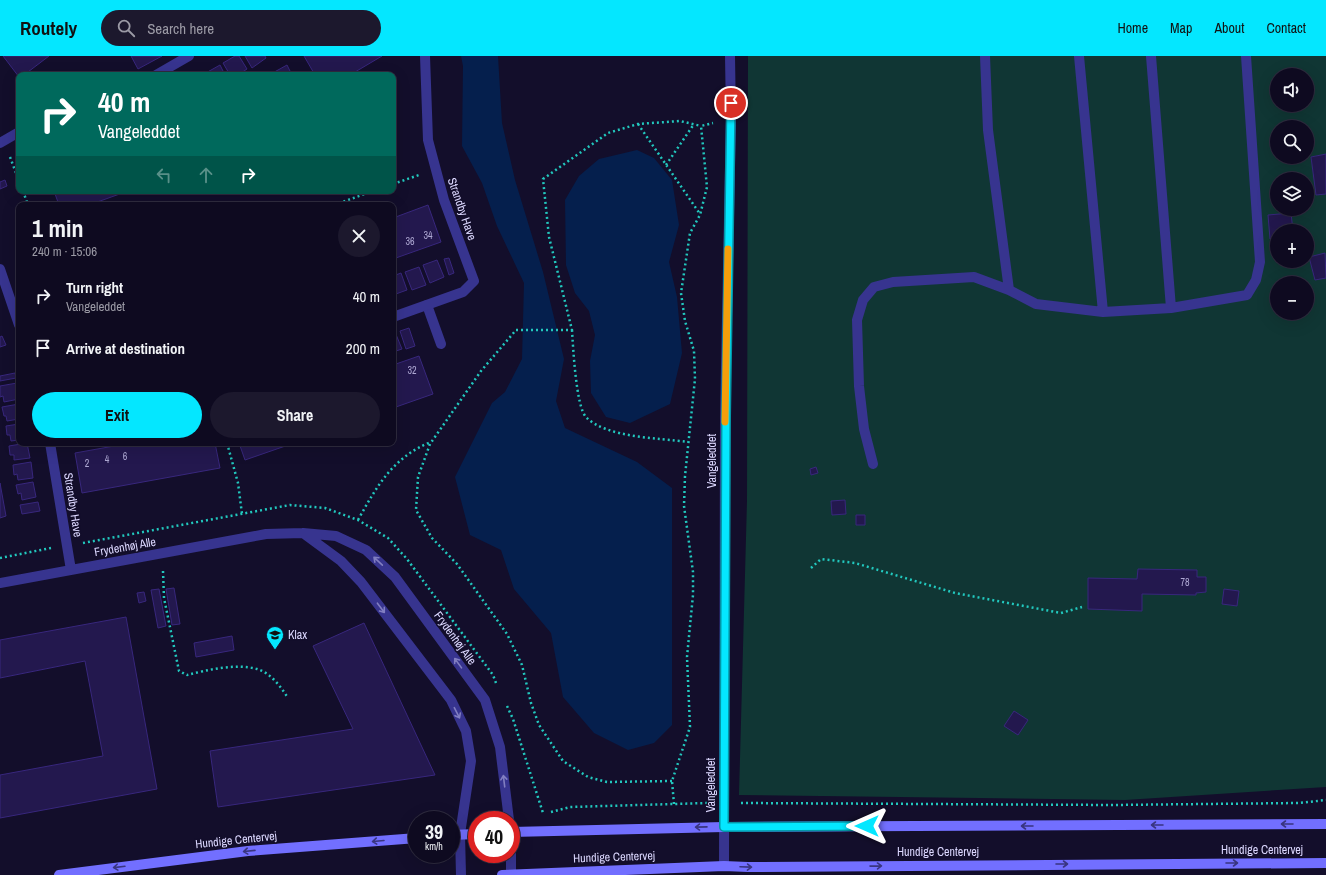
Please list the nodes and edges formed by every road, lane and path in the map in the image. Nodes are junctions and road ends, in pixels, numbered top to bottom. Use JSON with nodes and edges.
{"nodes":[{"id":1,"x":189,"y":56,"type":"edge"},
{"id":2,"x":425,"y":56,"type":"edge"},
{"id":3,"x":730,"y":56,"type":"edge"},
{"id":4,"x":986,"y":56,"type":"edge"},
{"id":5,"x":1079,"y":56,"type":"edge"},
{"id":6,"x":1151,"y":56,"type":"edge"},
{"id":7,"x":1246,"y":56,"type":"edge"},
{"id":8,"x":161,"y":72,"type":"edge"},
{"id":9,"x":731,"y":118,"type":"junction"},
{"id":10,"x":638,"y":124,"type":"junction"},
{"id":11,"x":694,"y":124,"type":"junction"},
{"id":12,"x":700,"y":126,"type":"junction"},
{"id":13,"x":16,"y":133,"type":"edge"},
{"id":14,"x":1,"y":140,"type":"edge"},
{"id":15,"x":666,"y":165,"type":"junction"},
{"id":16,"x":436,"y":169,"type":"junction"},
{"id":17,"x":16,"y":174,"type":"edge"},
{"id":18,"x":396,"y":183,"type":"edge"},
{"id":19,"x":365,"y":194,"type":"edge"},
{"id":20,"x":342,"y":202,"type":"edge"},
{"id":21,"x":700,"y":215,"type":"junction"},
{"id":22,"x":0,"y":269,"type":"edge"},
{"id":23,"x":1009,"y":290,"type":"junction"},
{"id":24,"x":427,"y":305,"type":"junction"},
{"id":25,"x":1171,"y":308,"type":"junction"},
{"id":26,"x":1102,"y":312,"type":"junction"},
{"id":27,"x":16,"y":315,"type":"edge"},
{"id":28,"x":396,"y":316,"type":"edge"},
{"id":29,"x":572,"y":330,"type":"junction"},
{"id":30,"x":441,"y":344,"type":"dead end"},
{"id":31,"x":432,"y":441,"type":"junction"},
{"id":32,"x":688,"y":442,"type":"junction"},
{"id":33,"x":50,"y":446,"type":"edge"},
{"id":34,"x":228,"y":446,"type":"edge"},
{"id":35,"x":873,"y":464,"type":"dead end"},
{"id":36,"x":242,"y":514,"type":"junction"},
{"id":37,"x":358,"y":520,"type":"junction"},
{"id":38,"x":159,"y":529,"type":"junction"},
{"id":39,"x":303,"y":533,"type":"junction"},
{"id":40,"x":66,"y":546,"type":"junction"},
{"id":41,"x":162,"y":554,"type":"junction"},
{"id":42,"x":0,"y":558,"type":"edge"},
{"id":43,"x":810,"y":568,"type":"dead end"},
{"id":44,"x":71,"y":570,"type":"junction"},
{"id":45,"x":0,"y":583,"type":"edge"},
{"id":46,"x":1082,"y":607,"type":"dead end"},
{"id":47,"x":498,"y":688,"type":"dead end"},
{"id":48,"x":288,"y":698,"type":"dead end"},
{"id":49,"x":504,"y":700,"type":"dead end"},
{"id":50,"x":672,"y":781,"type":"junction"},
{"id":51,"x":1326,"y":800,"type":"edge"},
{"id":52,"x":724,"y":803,"type":"junction"},
{"id":53,"x":674,"y":804,"type":"junction"},
{"id":54,"x":508,"y":811,"type":"edge"},
{"id":55,"x":543,"y":814,"type":"junction"},
{"id":56,"x":460,"y":815,"type":"edge"},
{"id":57,"x":537,"y":818,"type":"dead end"},
{"id":58,"x":1326,"y":824,"type":"edge"},
{"id":59,"x":724,"y":827,"type":"junction"},
{"id":60,"x":546,"y":831,"type":"junction"},
{"id":61,"x":520,"y":832,"type":"edge"},
{"id":62,"x":408,"y":839,"type":"edge"},
{"id":63,"x":460,"y":863,"type":"edge"},
{"id":64,"x":510,"y":863,"type":"edge"},
{"id":65,"x":1326,"y":863,"type":"edge"},
{"id":66,"x":724,"y":866,"type":"junction"},
{"id":67,"x":59,"y":875,"type":"edge"},
{"id":68,"x":461,"y":875,"type":"edge"},
{"id":69,"x":508,"y":875,"type":"edge"}],
"edges":[{"from":1,"to":8,"type":"street"},
{"from":2,"to":16,"type":"street","name":"Strandby Have"},
{"from":3,"to":9,"type":"street","name":"Vangeleddet"},
{"from":4,"to":23,"type":"street"},
{"from":5,"to":26,"type":"street"},
{"from":6,"to":25,"type":"street"},
{"from":7,"to":25,"type":"street"},
{"from":9,"to":12,"type":"path"},
{"from":9,"to":52,"type":"street","name":"Vangeleddet"},
{"from":10,"to":11,"type":"path"},
{"from":10,"to":15,"type":"path"},
{"from":10,"to":29,"type":"path"},
{"from":11,"to":12,"type":"path"},
{"from":11,"to":15,"type":"path"},
{"from":12,"to":21,"type":"path"},
{"from":13,"to":14,"type":"street"},
{"from":14,"to":17,"type":"path"},
{"from":15,"to":21,"type":"path"},
{"from":16,"to":18,"type":"path"},
{"from":16,"to":24,"type":"street","name":"Strandby Have"},
{"from":19,"to":20,"type":"path"},
{"from":21,"to":32,"type":"path"},
{"from":22,"to":27,"type":"street"},
{"from":23,"to":26,"type":"street"},
{"from":23,"to":35,"type":"street"},
{"from":24,"to":28,"type":"street","name":"Strandby Have"},
{"from":24,"to":30,"type":"street"},
{"from":25,"to":26,"type":"street"},
{"from":29,"to":31,"type":"path"},
{"from":29,"to":32,"type":"path"},
{"from":31,"to":37,"type":"path"},
{"from":31,"to":50,"type":"path"},
{"from":32,"to":50,"type":"path"},
{"from":33,"to":40,"type":"street","name":"Strandby Have"},
{"from":34,"to":36,"type":"path"},
{"from":36,"to":37,"type":"path"},
{"from":36,"to":38,"type":"path"},
{"from":37,"to":47,"type":"path"},
{"from":38,"to":40,"type":"path"},
{"from":38,"to":41,"type":"path"},
{"from":39,"to":41,"type":"street","name":"Frydenhøj Alle"},
{"from":54,"to":39,"type":"street","name":"Frydenhøj Alle","one_way":true},
{"from":39,"to":56,"type":"street","one_way":true},
{"from":40,"to":42,"type":"path"},
{"from":40,"to":44,"type":"street","name":"Strandby Have"},
{"from":41,"to":44,"type":"street","name":"Frydenhøj Alle"},
{"from":41,"to":48,"type":"path"},
{"from":43,"to":46,"type":"path"},
{"from":44,"to":45,"type":"street","name":"Frydenhøj Alle"},
{"from":49,"to":55,"type":"path"},
{"from":50,"to":53,"type":"path"},
{"from":51,"to":52,"type":"path"},
{"from":52,"to":53,"type":"path"},
{"from":52,"to":59,"type":"street","name":"Vangeleddet"},
{"from":53,"to":55,"type":"path"},
{"from":55,"to":57,"type":"path"},
{"from":55,"to":60,"type":"path"},
{"from":58,"to":59,"type":"street","one_way":true},
{"from":59,"to":60,"type":"street","one_way":true},
{"from":59,"to":66,"type":"street","name":"Vangeleddet"},
{"from":60,"to":61,"type":"street"},
{"from":62,"to":67,"type":"street","name":"Hundige Centervej","one_way":true},
{"from":63,"to":68,"type":"street"},
{"from":64,"to":69,"type":"street"},
{"from":66,"to":65,"type":"street","name":"Hundige Centervej","one_way":true},
{"from":66,"to":69,"type":"street","name":"Hundige Centervej"}]}
